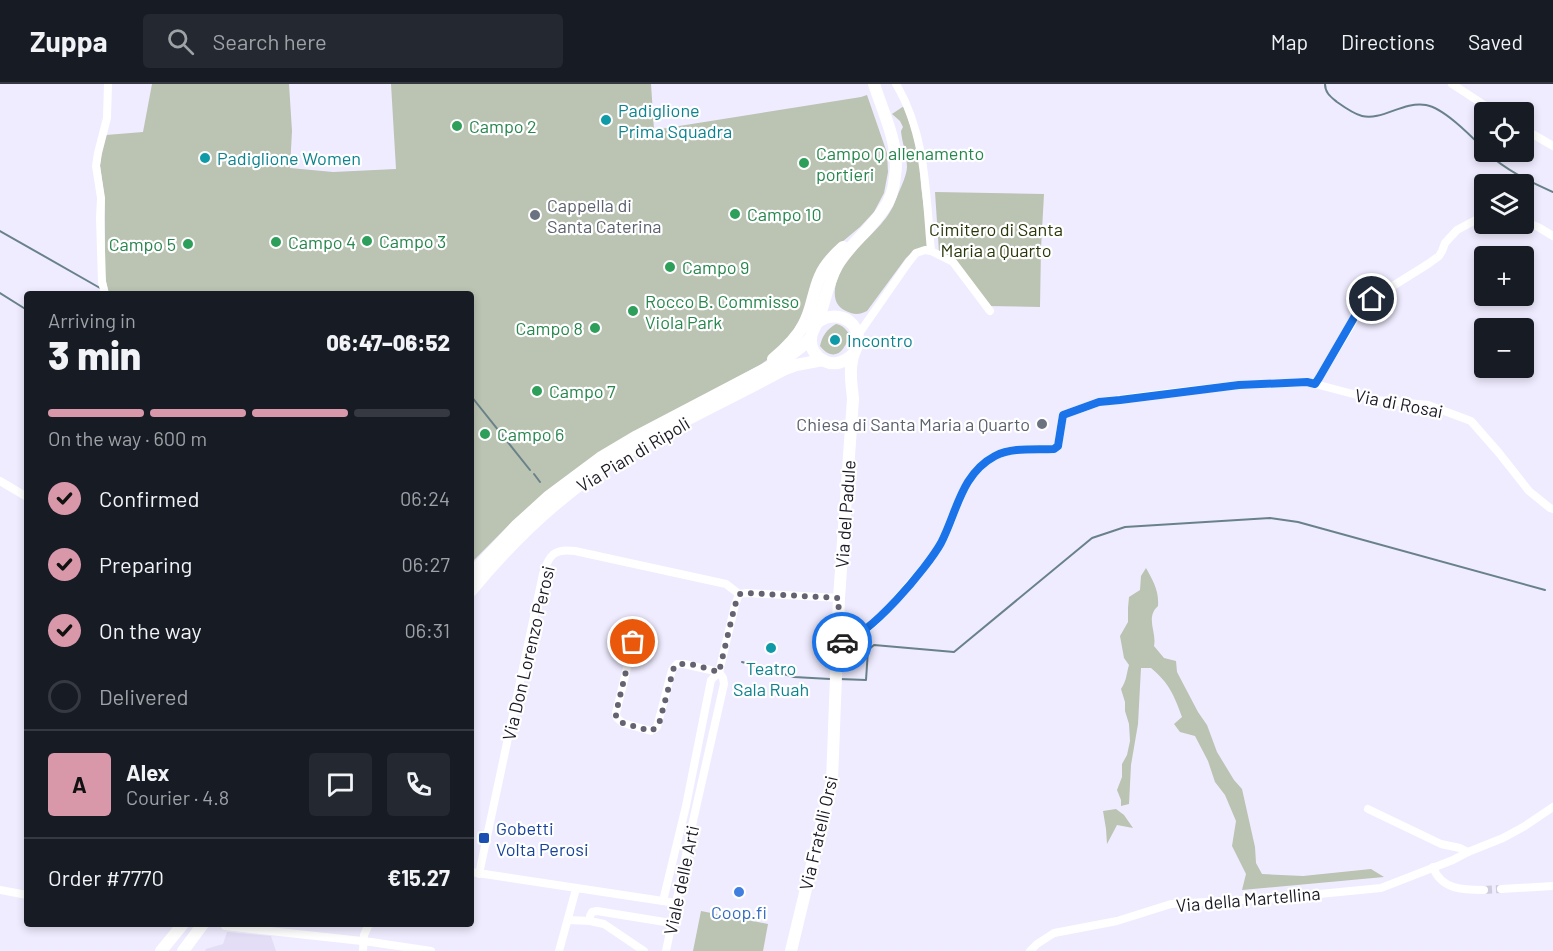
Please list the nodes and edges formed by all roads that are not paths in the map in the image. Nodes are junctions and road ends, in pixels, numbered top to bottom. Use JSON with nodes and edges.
{"nodes":[{"id":1,"x":108,"y":84,"type":"edge"},
{"id":2,"x":874,"y":84,"type":"edge"},
{"id":3,"x":896,"y":84,"type":"edge"},
{"id":4,"x":1452,"y":84,"type":"edge"},
{"id":5,"x":1480,"y":102,"type":"edge"},
{"id":6,"x":1534,"y":135,"type":"edge"},
{"id":7,"x":1553,"y":146,"type":"edge"},
{"id":8,"x":1474,"y":220,"type":"edge"},
{"id":9,"x":1534,"y":226,"type":"edge"},
{"id":10,"x":864,"y":232,"type":"junction"},
{"id":11,"x":1553,"y":236,"type":"edge"},
{"id":12,"x":933,"y":252,"type":"junction"},
{"id":13,"x":828,"y":290,"type":"junction"},
{"id":14,"x":104,"y":291,"type":"edge"},
{"id":15,"x":881,"y":300,"type":"junction"},
{"id":16,"x":990,"y":311,"type":"dead end"},
{"id":17,"x":845,"y":319,"type":"junction"},
{"id":18,"x":818,"y":322,"type":"junction"},
{"id":19,"x":858,"y":335,"type":"junction"},
{"id":20,"x":811,"y":337,"type":"junction"},
{"id":21,"x":853,"y":354,"type":"junction"},
{"id":22,"x":823,"y":360,"type":"junction"},
{"id":23,"x":836,"y":363,"type":"junction"},
{"id":24,"x":757,"y":372,"type":"junction"},
{"id":25,"x":1315,"y":384,"type":"junction"},
{"id":26,"x":851,"y":386,"type":"junction"},
{"id":27,"x":0,"y":481,"type":"edge"},
{"id":28,"x":24,"y":495,"type":"edge"},
{"id":29,"x":1553,"y":509,"type":"edge"},
{"id":30,"x":474,"y":571,"type":"edge"},
{"id":31,"x":474,"y":587,"type":"edge"},
{"id":32,"x":740,"y":594,"type":"junction"},
{"id":33,"x":839,"y":598,"type":"junction"},
{"id":34,"x":633,"y":642,"type":"dead end"},
{"id":35,"x":837,"y":642,"type":"junction"},
{"id":36,"x":719,"y":672,"type":"junction"},
{"id":37,"x":686,"y":806,"type":"junction"},
{"id":38,"x":1553,"y":807,"type":"edge"},
{"id":39,"x":696,"y":808,"type":"junction"},
{"id":40,"x":1368,"y":809,"type":"dead end"},
{"id":41,"x":1467,"y":852,"type":"junction"},
{"id":42,"x":1433,"y":867,"type":"junction"},
{"id":43,"x":475,"y":873,"type":"edge"},
{"id":44,"x":1553,"y":886,"type":"edge"},
{"id":45,"x":576,"y":889,"type":"junction"},
{"id":46,"x":1501,"y":889,"type":"tunnel mouth"},
{"id":47,"x":0,"y":890,"type":"edge"},
{"id":48,"x":1484,"y":890,"type":"tunnel mouth"},
{"id":49,"x":24,"y":894,"type":"edge"},
{"id":50,"x":663,"y":901,"type":"junction"},
{"id":51,"x":676,"y":903,"type":"junction"},
{"id":52,"x":568,"y":920,"type":"junction"},
{"id":53,"x":590,"y":921,"type":"junction"},
{"id":54,"x":671,"y":923,"type":"junction"},
{"id":55,"x":181,"y":927,"type":"edge"},
{"id":56,"x":201,"y":927,"type":"edge"},
{"id":57,"x":234,"y":927,"type":"edge"},
{"id":58,"x":368,"y":927,"type":"edge"},
{"id":59,"x":364,"y":941,"type":"junction"},
{"id":60,"x":161,"y":951,"type":"edge"},
{"id":61,"x":183,"y":951,"type":"edge"},
{"id":62,"x":363,"y":951,"type":"edge"},
{"id":63,"x":431,"y":951,"type":"edge"},
{"id":64,"x":559,"y":951,"type":"edge"},
{"id":65,"x":644,"y":951,"type":"edge"},
{"id":66,"x":666,"y":951,"type":"edge"},
{"id":67,"x":791,"y":951,"type":"edge"},
{"id":68,"x":1030,"y":951,"type":"edge"}],
"edges":[{"from":1,"to":14,"type":"street"},
{"from":2,"to":10,"type":"main road"},
{"from":3,"to":12,"type":"street"},
{"from":4,"to":5,"type":"street"},
{"from":6,"to":7,"type":"street"},
{"from":8,"to":25,"type":"street"},
{"from":9,"to":11,"type":"street"},
{"from":10,"to":13,"type":"main road"},
{"from":10,"to":24,"type":"main road","name":"Via Pian di Ripoli"},
{"from":12,"to":15,"type":"street","name":"Via del Padule"},
{"from":12,"to":16,"type":"street"},
{"from":13,"to":17,"type":"main road"},
{"from":13,"to":18,"type":"main road"},
{"from":15,"to":17,"type":"street","name":"Via del Padule"},
{"from":15,"to":19,"type":"street","name":"Via del Padule"},
{"from":17,"to":18,"type":"main road","name":"Via del Padule"},
{"from":17,"to":19,"type":"main road"},
{"from":18,"to":20,"type":"main road"},
{"from":19,"to":21,"type":"main road","name":"Via del Padule"},
{"from":20,"to":22,"type":"main road"},
{"from":20,"to":24,"type":"main road","name":"Via Pian di Ripoli"},
{"from":21,"to":23,"type":"main road"},
{"from":21,"to":26,"type":"main road","name":"Via del Padule"},
{"from":22,"to":23,"type":"main road"},
{"from":22,"to":31,"type":"main road","name":"Via Pian di Ripoli"},
{"from":23,"to":26,"type":"main road"},
{"from":24,"to":30,"type":"main road","name":"Via Pian di Ripoli"},
{"from":25,"to":29,"type":"street","name":"Via di Rosai"},
{"from":25,"to":35,"type":"street","name":"Via di Rosai"},
{"from":26,"to":33,"type":"main road","name":"Via del Padule"},
{"from":27,"to":28,"type":"street"},
{"from":32,"to":33,"type":"street"},
{"from":32,"to":36,"type":"street","name":"Viale delle Arti"},
{"from":32,"to":43,"type":"street","name":"Via Don Lorenzo Perosi"},
{"from":33,"to":35,"type":"main road","name":"Via del Padule"},
{"from":34,"to":36,"type":"street"},
{"from":35,"to":67,"type":"main road","name":"Via Fratelli Orsi"},
{"from":36,"to":37,"type":"street","name":"Viale delle Arti"},
{"from":36,"to":39,"type":"street","name":"Viale delle Arti"},
{"from":37,"to":39,"type":"street","name":"Viale delle Arti"},
{"from":37,"to":50,"type":"street","name":"Viale delle Arti"},
{"from":38,"to":41,"type":"street","name":"Via della Martellina"},
{"from":39,"to":51,"type":"street","name":"Viale delle Arti"},
{"from":40,"to":41,"type":"street"},
{"from":41,"to":42,"type":"street","name":"Via della Martellina"},
{"from":42,"to":48,"type":"street"},
{"from":42,"to":68,"type":"street","name":"Via della Martellina"},
{"from":43,"to":45,"type":"street"},
{"from":44,"to":46,"type":"street"},
{"from":45,"to":50,"type":"street"},
{"from":45,"to":52,"type":"street"},
{"from":47,"to":49,"type":"street"},
{"from":50,"to":51,"type":"street"},
{"from":51,"to":54,"type":"street","name":"Viale delle Arti"},
{"from":52,"to":53,"type":"street"},
{"from":52,"to":64,"type":"street"},
{"from":53,"to":54,"type":"street"},
{"from":53,"to":65,"type":"street"},
{"from":54,"to":66,"type":"street","name":"Viale delle Arti"},
{"from":55,"to":60,"type":"main road"},
{"from":56,"to":61,"type":"main road"},
{"from":57,"to":59,"type":"street"},
{"from":58,"to":59,"type":"street"},
{"from":59,"to":62,"type":"street"},
{"from":59,"to":63,"type":"street"}]}
